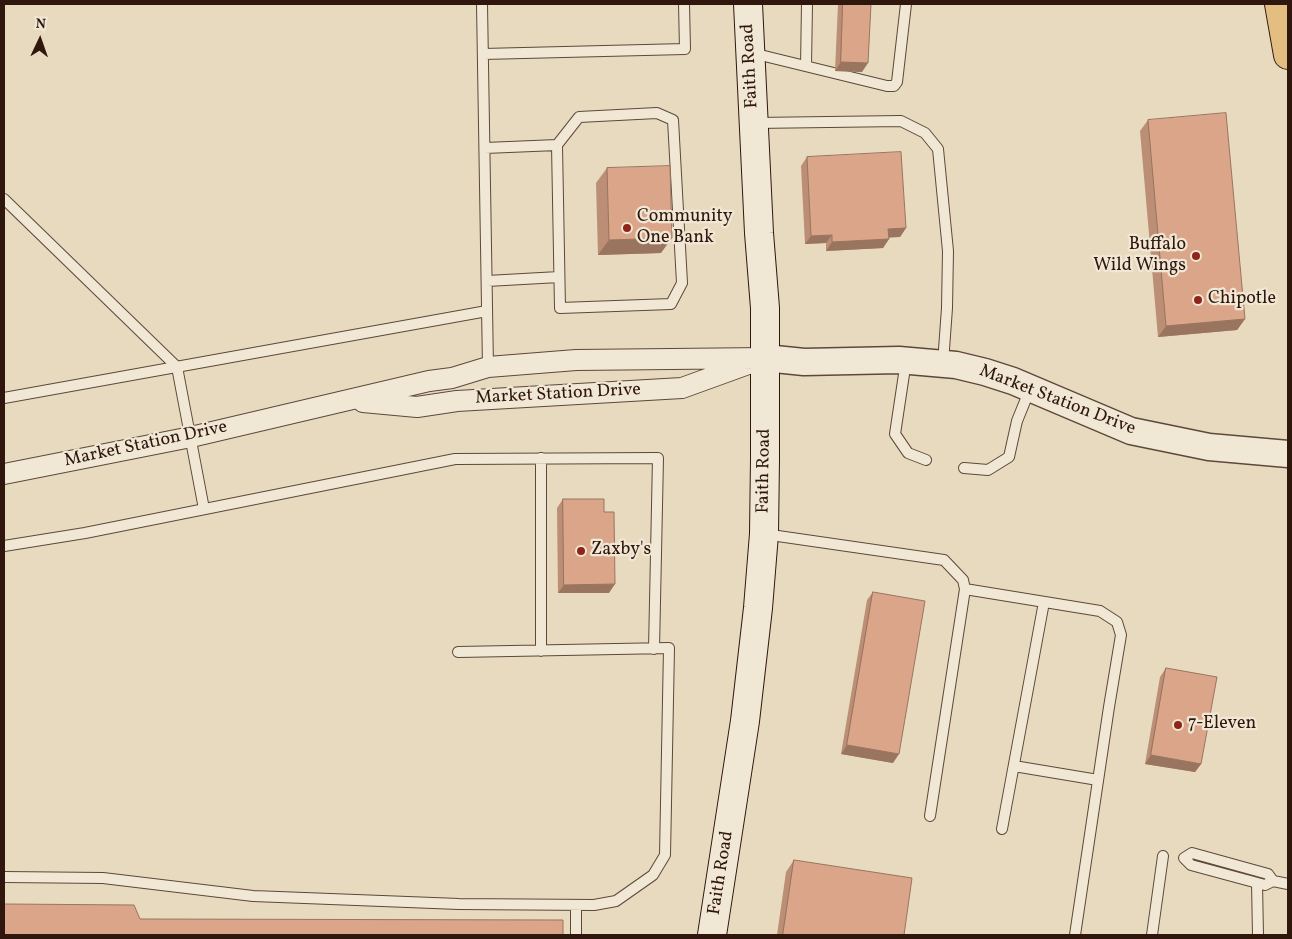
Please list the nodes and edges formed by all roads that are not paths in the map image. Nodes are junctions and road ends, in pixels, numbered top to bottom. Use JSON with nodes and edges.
{"nodes":[{"id":1,"x":482,"y":4,"type":"edge"},
{"id":2,"x":684,"y":4,"type":"edge"},
{"id":3,"x":748,"y":4,"type":"edge"},
{"id":4,"x":807,"y":4,"type":"edge"},
{"id":5,"x":906,"y":4,"type":"edge"},
{"id":6,"x":1279,"y":4,"type":"edge"},
{"id":7,"x":750,"y":52,"type":"junction"},
{"id":8,"x":483,"y":54,"type":"junction"},
{"id":9,"x":1288,"y":55,"type":"edge"},
{"id":10,"x":806,"y":66,"type":"junction"},
{"id":11,"x":754,"y":123,"type":"junction"},
{"id":12,"x":557,"y":145,"type":"junction"},
{"id":13,"x":485,"y":148,"type":"junction"},
{"id":14,"x":4,"y":199,"type":"edge"},
{"id":15,"x":560,"y":277,"type":"junction"},
{"id":16,"x":487,"y":281,"type":"junction"},
{"id":17,"x":488,"y":311,"type":"junction"},
{"id":18,"x":765,"y":358,"type":"junction"},
{"id":19,"x":906,"y":361,"type":"junction"},
{"id":20,"x":942,"y":364,"type":"junction"},
{"id":21,"x":178,"y":367,"type":"junction"},
{"id":22,"x":488,"y":367,"type":"junction"},
{"id":23,"x":1030,"y":389,"type":"junction"},
{"id":24,"x":4,"y":398,"type":"edge"},
{"id":25,"x":346,"y":400,"type":"junction"},
{"id":26,"x":191,"y":437,"type":"junction"},
{"id":27,"x":1288,"y":454,"type":"edge"},
{"id":28,"x":542,"y":458,"type":"junction"},
{"id":29,"x":926,"y":460,"type":"dead end"},
{"id":30,"x":964,"y":468,"type":"dead end"},
{"id":31,"x":4,"y":474,"type":"edge"},
{"id":32,"x":204,"y":509,"type":"junction"},
{"id":33,"x":764,"y":534,"type":"junction"},
{"id":34,"x":4,"y":546,"type":"edge"},
{"id":35,"x":965,"y":589,"type":"junction"},
{"id":36,"x":1044,"y":602,"type":"junction"},
{"id":37,"x":654,"y":648,"type":"junction"},
{"id":38,"x":541,"y":650,"type":"junction"},
{"id":39,"x":458,"y":652,"type":"dead end"},
{"id":40,"x":1014,"y":766,"type":"junction"},
{"id":41,"x":1098,"y":780,"type":"junction"},
{"id":42,"x":930,"y":816,"type":"dead end"},
{"id":43,"x":1002,"y":829,"type":"dead end"},
{"id":44,"x":1163,"y":856,"type":"dead end"},
{"id":45,"x":4,"y":877,"type":"edge"},
{"id":46,"x":1273,"y":881,"type":"junction"},
{"id":47,"x":1257,"y":883,"type":"junction"},
{"id":48,"x":1288,"y":884,"type":"edge"},
{"id":49,"x":576,"y":905,"type":"junction"},
{"id":50,"x":576,"y":935,"type":"edge"},
{"id":51,"x":712,"y":935,"type":"edge"},
{"id":52,"x":1075,"y":935,"type":"edge"},
{"id":53,"x":1152,"y":935,"type":"edge"},
{"id":54,"x":1256,"y":935,"type":"edge"}],
"edges":[{"from":1,"to":8,"type":"lane"},
{"from":2,"to":8,"type":"lane"},
{"from":3,"to":7,"type":"main road","name":"Faith Road"},
{"from":4,"to":10,"type":"lane"},
{"from":5,"to":10,"type":"lane"},
{"from":6,"to":9,"type":"main road"},
{"from":7,"to":10,"type":"lane"},
{"from":7,"to":11,"type":"main road","name":"Faith Road"},
{"from":8,"to":13,"type":"lane"},
{"from":11,"to":18,"type":"main road","name":"Faith Road"},
{"from":11,"to":20,"type":"lane"},
{"from":12,"to":13,"type":"lane"},
{"from":12,"to":15,"type":"lane"},
{"from":12,"to":15,"type":"lane"},
{"from":13,"to":16,"type":"lane"},
{"from":14,"to":21,"type":"lane"},
{"from":15,"to":16,"type":"lane"},
{"from":16,"to":17,"type":"lane"},
{"from":17,"to":21,"type":"lane"},
{"from":17,"to":22,"type":"lane"},
{"from":18,"to":19,"type":"street","name":"Market Station Drive"},
{"from":18,"to":22,"type":"street","name":"Market Station Drive"},
{"from":18,"to":25,"type":"street","name":"Market Station Drive"},
{"from":18,"to":33,"type":"main road","name":"Faith Road"},
{"from":19,"to":20,"type":"street","name":"Market Station Drive"},
{"from":19,"to":29,"type":"lane"},
{"from":20,"to":23,"type":"street","name":"Market Station Drive"},
{"from":21,"to":24,"type":"lane"},
{"from":21,"to":26,"type":"lane"},
{"from":22,"to":25,"type":"street","name":"Market Station Drive"},
{"from":23,"to":27,"type":"street","name":"Market Station Drive"},
{"from":23,"to":30,"type":"lane"},
{"from":25,"to":26,"type":"street","name":"Market Station Drive"},
{"from":26,"to":31,"type":"street","name":"Market Station Drive"},
{"from":26,"to":32,"type":"lane"},
{"from":28,"to":32,"type":"lane"},
{"from":28,"to":37,"type":"lane"},
{"from":28,"to":38,"type":"lane"},
{"from":32,"to":34,"type":"lane"},
{"from":33,"to":35,"type":"lane"},
{"from":33,"to":51,"type":"main road","name":"Faith Road"},
{"from":35,"to":36,"type":"lane"},
{"from":35,"to":42,"type":"lane"},
{"from":36,"to":40,"type":"lane"},
{"from":36,"to":41,"type":"lane"},
{"from":37,"to":38,"type":"lane"},
{"from":37,"to":49,"type":"lane"},
{"from":38,"to":39,"type":"lane"},
{"from":40,"to":41,"type":"lane"},
{"from":40,"to":43,"type":"lane"},
{"from":41,"to":52,"type":"lane"},
{"from":44,"to":53,"type":"lane"},
{"from":45,"to":49,"type":"lane"},
{"from":46,"to":47,"type":"lane"},
{"from":46,"to":47,"type":"lane"},
{"from":46,"to":48,"type":"lane"},
{"from":47,"to":54,"type":"lane"},
{"from":49,"to":50,"type":"lane"}]}
